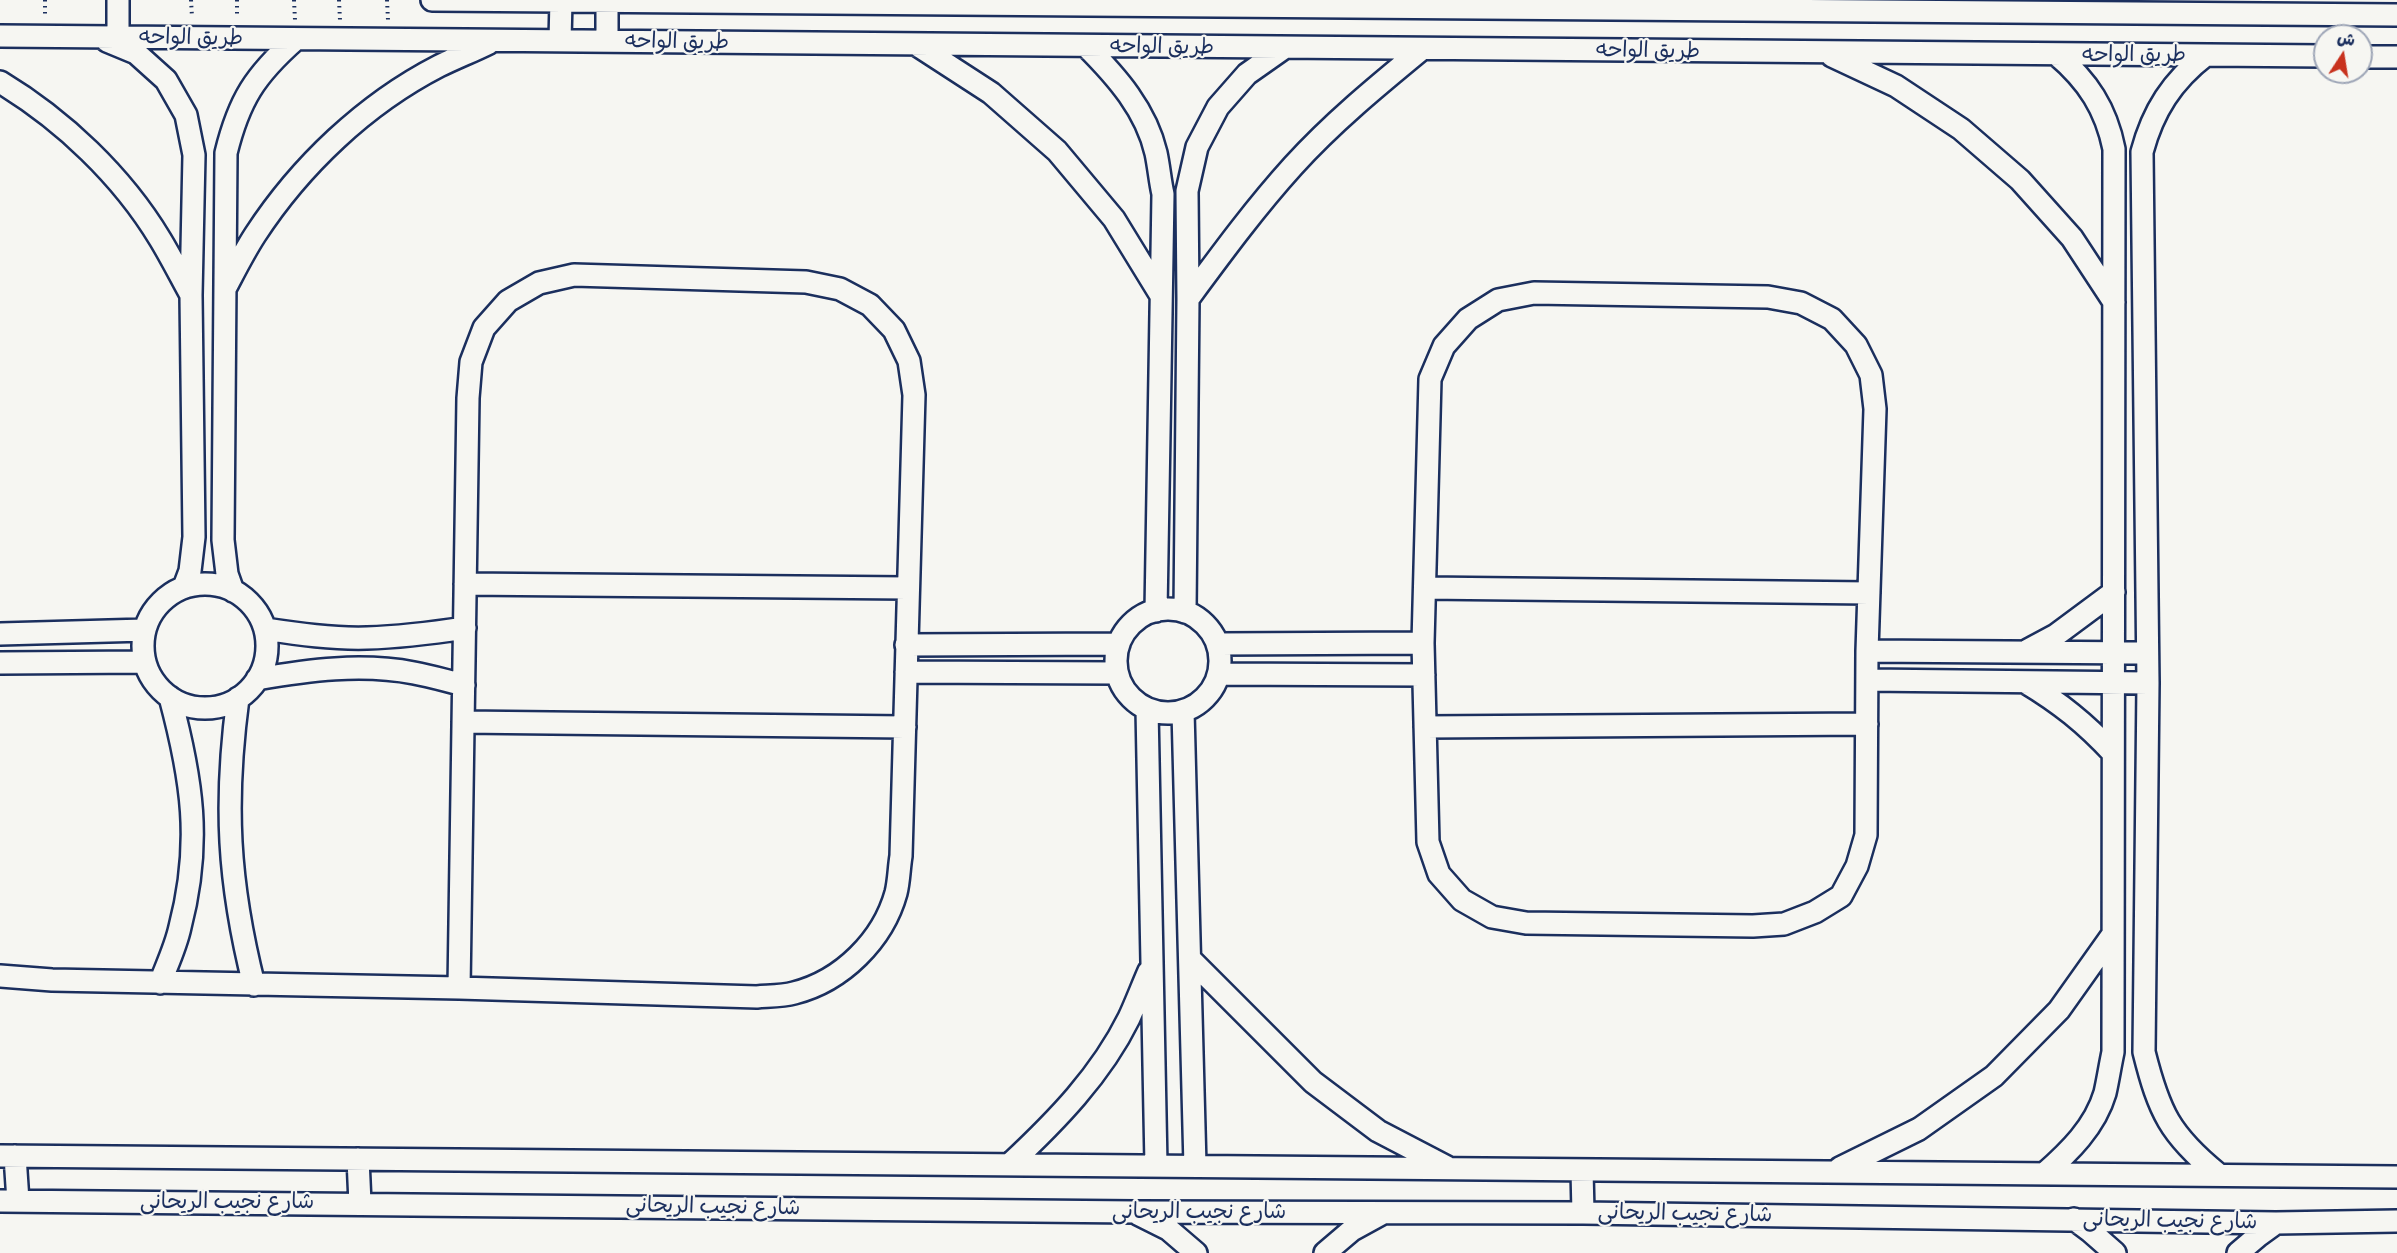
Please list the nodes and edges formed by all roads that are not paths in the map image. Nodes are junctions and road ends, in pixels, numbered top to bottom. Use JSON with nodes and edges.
{"nodes":[{"id":1,"x":118,"y":0,"type":"edge"},
{"id":2,"x":432,"y":0,"type":"edge"},
{"id":3,"x":444,"y":0,"type":"edge"},
{"id":4,"x":561,"y":0,"type":"edge"},
{"id":5,"x":2152,"y":0,"type":"edge"},
{"id":6,"x":2369,"y":0,"type":"edge"},
{"id":7,"x":607,"y":1,"type":"edge"},
{"id":8,"x":705,"y":1,"type":"edge"},
{"id":9,"x":944,"y":2,"type":"edge"},
{"id":10,"x":2121,"y":13,"type":"junction"},
{"id":11,"x":2352,"y":15,"type":"junction"},
{"id":12,"x":2397,"y":15,"type":"edge"},
{"id":13,"x":0,"y":36,"type":"edge"},
{"id":14,"x":108,"y":37,"type":"junction"},
{"id":15,"x":296,"y":39,"type":"junction"},
{"id":16,"x":495,"y":40,"type":"junction"},
{"id":17,"x":560,"y":41,"type":"junction"},
{"id":18,"x":607,"y":41,"type":"junction"},
{"id":19,"x":917,"y":45,"type":"junction"},
{"id":20,"x":1086,"y":46,"type":"junction"},
{"id":21,"x":1284,"y":48,"type":"junction"},
{"id":22,"x":1422,"y":49,"type":"junction"},
{"id":23,"x":1826,"y":53,"type":"junction"},
{"id":24,"x":2056,"y":54,"type":"junction"},
{"id":25,"x":2206,"y":55,"type":"junction"},
{"id":26,"x":2313,"y":56,"type":"edge"},
{"id":27,"x":2373,"y":57,"type":"edge"},
{"id":28,"x":2397,"y":57,"type":"edge"},
{"id":29,"x":0,"y":82,"type":"edge"},
{"id":30,"x":224,"y":291,"type":"junction"},
{"id":31,"x":1160,"y":294,"type":"junction"},
{"id":32,"x":1188,"y":299,"type":"junction"},
{"id":33,"x":2114,"y":302,"type":"junction"},
{"id":34,"x":192,"y":304,"type":"junction"},
{"id":35,"x":224,"y":312,"type":"junction"},
{"id":36,"x":465,"y":584,"type":"junction"},
{"id":37,"x":184,"y":587,"type":"junction"},
{"id":38,"x":908,"y":588,"type":"junction"},
{"id":39,"x":1425,"y":588,"type":"junction"},
{"id":40,"x":233,"y":591,"type":"junction"},
{"id":41,"x":2114,"y":592,"type":"junction"},
{"id":42,"x":1869,"y":593,"type":"junction"},
{"id":43,"x":1156,"y":611,"type":"junction"},
{"id":44,"x":1185,"y":612,"type":"junction"},
{"id":45,"x":465,"y":628,"type":"junction"},
{"id":46,"x":265,"y":629,"type":"junction"},
{"id":47,"x":145,"y":630,"type":"junction"},
{"id":48,"x":0,"y":634,"type":"edge"},
{"id":49,"x":1424,"y":643,"type":"junction"},
{"id":50,"x":1119,"y":644,"type":"junction"},
{"id":51,"x":1218,"y":644,"type":"junction"},
{"id":52,"x":906,"y":645,"type":"junction"},
{"id":53,"x":1867,"y":651,"type":"junction"},
{"id":54,"x":2024,"y":652,"type":"junction"},
{"id":55,"x":2114,"y":653,"type":"junction"},
{"id":56,"x":2148,"y":653,"type":"junction"},
{"id":57,"x":145,"y":662,"type":"junction"},
{"id":58,"x":0,"y":663,"type":"edge"},
{"id":59,"x":906,"y":672,"type":"junction"},
{"id":60,"x":1118,"y":673,"type":"junction"},
{"id":61,"x":1219,"y":674,"type":"junction"},
{"id":62,"x":1424,"y":675,"type":"junction"},
{"id":63,"x":257,"y":680,"type":"junction"},
{"id":64,"x":1867,"y":680,"type":"junction"},
{"id":65,"x":2024,"y":682,"type":"junction"},
{"id":66,"x":2114,"y":682,"type":"junction"},
{"id":67,"x":2148,"y":683,"type":"junction"},
{"id":68,"x":464,"y":685,"type":"junction"},
{"id":69,"x":170,"y":697,"type":"junction"},
{"id":70,"x":238,"y":698,"type":"junction"},
{"id":71,"x":1147,"y":709,"type":"junction"},
{"id":72,"x":1183,"y":711,"type":"junction"},
{"id":73,"x":463,"y":722,"type":"junction"},
{"id":74,"x":1867,"y":724,"type":"junction"},
{"id":75,"x":905,"y":727,"type":"junction"},
{"id":76,"x":1425,"y":727,"type":"junction"},
{"id":77,"x":2113,"y":753,"type":"junction"},
{"id":78,"x":2113,"y":934,"type":"junction"},
{"id":79,"x":1190,"y":959,"type":"junction"},
{"id":80,"x":1152,"y":962,"type":"junction"},
{"id":81,"x":0,"y":976,"type":"edge"},
{"id":82,"x":160,"y":983,"type":"junction"},
{"id":83,"x":254,"y":985,"type":"junction"},
{"id":84,"x":459,"y":988,"type":"junction"},
{"id":85,"x":2113,"y":1052,"type":"junction"},
{"id":86,"x":2144,"y":1052,"type":"junction"},
{"id":87,"x":7,"y":1156,"type":"edge"},
{"id":88,"x":358,"y":1159,"type":"junction"},
{"id":89,"x":1010,"y":1164,"type":"junction"},
{"id":90,"x":1156,"y":1165,"type":"junction"},
{"id":91,"x":1195,"y":1166,"type":"junction"},
{"id":92,"x":1450,"y":1168,"type":"junction"},
{"id":93,"x":1582,"y":1170,"type":"junction"},
{"id":94,"x":1835,"y":1170,"type":"junction"},
{"id":95,"x":2044,"y":1174,"type":"junction"},
{"id":96,"x":2218,"y":1174,"type":"junction"},
{"id":97,"x":2397,"y":1177,"type":"edge"},
{"id":98,"x":9,"y":1201,"type":"edge"},
{"id":99,"x":360,"y":1203,"type":"junction"},
{"id":100,"x":1135,"y":1212,"type":"junction"},
{"id":101,"x":1385,"y":1212,"type":"junction"},
{"id":102,"x":1582,"y":1213,"type":"junction"},
{"id":103,"x":2074,"y":1219,"type":"junction"},
{"id":104,"x":2397,"y":1221,"type":"edge"},
{"id":105,"x":2276,"y":1223,"type":"junction"},
{"id":106,"x":1196,"y":1253,"type":"edge"},
{"id":107,"x":1325,"y":1253,"type":"edge"},
{"id":108,"x":2115,"y":1253,"type":"edge"},
{"id":109,"x":2238,"y":1253,"type":"edge"}],
"edges":[{"from":1,"to":14,"type":"street"},
{"from":2,"to":3,"type":"street","name":"طريق الواحه"},
{"from":3,"to":4,"type":"street","name":"طريق الواحه"},
{"from":4,"to":7,"type":"street","name":"طريق الواحه"},
{"from":4,"to":17,"type":"street"},
{"from":5,"to":10,"type":"street"},
{"from":6,"to":11,"type":"street"},
{"from":7,"to":8,"type":"street","name":"طريق الواحه"},
{"from":7,"to":18,"type":"street"},
{"from":8,"to":9,"type":"street","name":"طريق الواحه"},
{"from":9,"to":10,"type":"street","name":"طريق الواحه"},
{"from":10,"to":11,"type":"street","name":"طريق الواحه"},
{"from":11,"to":12,"type":"street","name":"طريق الواحه"},
{"from":13,"to":14,"type":"street","name":"طريق الواحه"},
{"from":14,"to":15,"type":"street","name":"طريق الواحه"},
{"from":14,"to":34,"type":"street"},
{"from":15,"to":16,"type":"street","name":"طريق الواحه"},
{"from":15,"to":30,"type":"street"},
{"from":16,"to":17,"type":"street","name":"طريق الواحه"},
{"from":16,"to":30,"type":"street"},
{"from":17,"to":18,"type":"street","name":"طريق الواحه"},
{"from":18,"to":19,"type":"street","name":"طريق الواحه"},
{"from":19,"to":20,"type":"street","name":"طريق الواحه"},
{"from":19,"to":31,"type":"street"},
{"from":20,"to":21,"type":"street","name":"طريق الواحه"},
{"from":20,"to":31,"type":"street"},
{"from":21,"to":22,"type":"street","name":"طريق الواحه"},
{"from":21,"to":32,"type":"street"},
{"from":22,"to":23,"type":"street","name":"طريق الواحه"},
{"from":22,"to":32,"type":"street"},
{"from":23,"to":24,"type":"street","name":"طريق الواحه"},
{"from":23,"to":33,"type":"street"},
{"from":24,"to":25,"type":"street","name":"طريق الواحه"},
{"from":24,"to":33,"type":"street"},
{"from":25,"to":26,"type":"street","name":"طريق الواحه"},
{"from":25,"to":56,"type":"street"},
{"from":27,"to":28,"type":"street"},
{"from":29,"to":34,"type":"street"},
{"from":30,"to":35,"type":"street"},
{"from":31,"to":43,"type":"street"},
{"from":32,"to":44,"type":"street"},
{"from":33,"to":41,"type":"street"},
{"from":34,"to":35,"type":"street"},
{"from":34,"to":37,"type":"street"},
{"from":35,"to":40,"type":"street"},
{"from":36,"to":38,"type":"street"},
{"from":36,"to":38,"type":"street"},
{"from":36,"to":45,"type":"street"},
{"from":37,"to":40,"type":"street"},
{"from":37,"to":47,"type":"street"},
{"from":38,"to":52,"type":"street"},
{"from":39,"to":42,"type":"street"},
{"from":39,"to":42,"type":"street"},
{"from":39,"to":49,"type":"street"},
{"from":40,"to":46,"type":"street"},
{"from":41,"to":54,"type":"street"},
{"from":41,"to":55,"type":"street"},
{"from":42,"to":53,"type":"street"},
{"from":43,"to":44,"type":"street"},
{"from":43,"to":50,"type":"street"},
{"from":44,"to":51,"type":"street"},
{"from":45,"to":46,"type":"street"},
{"from":45,"to":68,"type":"street"},
{"from":46,"to":63,"type":"street"},
{"from":47,"to":48,"type":"street"},
{"from":47,"to":57,"type":"street"},
{"from":49,"to":51,"type":"street"},
{"from":49,"to":62,"type":"street"},
{"from":50,"to":52,"type":"street"},
{"from":50,"to":60,"type":"street"},
{"from":51,"to":61,"type":"street"},
{"from":52,"to":59,"type":"street"},
{"from":53,"to":54,"type":"street"},
{"from":53,"to":64,"type":"street"},
{"from":54,"to":55,"type":"street"},
{"from":55,"to":56,"type":"street"},
{"from":55,"to":66,"type":"street"},
{"from":56,"to":67,"type":"street"},
{"from":57,"to":58,"type":"street"},
{"from":57,"to":69,"type":"street"},
{"from":59,"to":60,"type":"street"},
{"from":59,"to":75,"type":"street"},
{"from":60,"to":71,"type":"street"},
{"from":61,"to":62,"type":"street"},
{"from":61,"to":72,"type":"street"},
{"from":62,"to":76,"type":"street"},
{"from":63,"to":68,"type":"street"},
{"from":63,"to":70,"type":"street"},
{"from":64,"to":65,"type":"street"},
{"from":64,"to":74,"type":"street"},
{"from":65,"to":66,"type":"street"},
{"from":65,"to":77,"type":"street"},
{"from":66,"to":67,"type":"street"},
{"from":66,"to":77,"type":"street"},
{"from":67,"to":86,"type":"street"},
{"from":68,"to":73,"type":"street"},
{"from":69,"to":70,"type":"street"},
{"from":69,"to":82,"type":"street"},
{"from":70,"to":83,"type":"street"},
{"from":71,"to":72,"type":"street"},
{"from":71,"to":80,"type":"street"},
{"from":72,"to":79,"type":"street"},
{"from":73,"to":75,"type":"street"},
{"from":73,"to":84,"type":"street"},
{"from":74,"to":76,"type":"street"},
{"from":74,"to":76,"type":"street"},
{"from":75,"to":84,"type":"street"},
{"from":77,"to":78,"type":"street"},
{"from":78,"to":85,"type":"street"},
{"from":78,"to":94,"type":"street"},
{"from":79,"to":91,"type":"street"},
{"from":79,"to":92,"type":"street"},
{"from":80,"to":89,"type":"street"},
{"from":80,"to":90,"type":"street"},
{"from":81,"to":82,"type":"street"},
{"from":82,"to":83,"type":"street"},
{"from":83,"to":84,"type":"street"},
{"from":85,"to":86,"type":"street"},
{"from":85,"to":95,"type":"street"},
{"from":86,"to":96,"type":"street"},
{"from":87,"to":88,"type":"street","name":"شارع نجيب الريحانى"},
{"from":87,"to":98,"type":"street"},
{"from":88,"to":89,"type":"street","name":"شارع نجيب الريحانى"},
{"from":88,"to":99,"type":"street"},
{"from":89,"to":90,"type":"street","name":"شارع نجيب الريحانى"},
{"from":90,"to":91,"type":"street","name":"شارع نجيب الريحانى"},
{"from":91,"to":92,"type":"street","name":"شارع نجيب الريحانى"},
{"from":92,"to":93,"type":"street","name":"شارع نجيب الريحانى"},
{"from":93,"to":94,"type":"street","name":"شارع نجيب الريحانى"},
{"from":93,"to":102,"type":"street"},
{"from":94,"to":95,"type":"street","name":"شارع نجيب الريحانى"},
{"from":95,"to":96,"type":"street","name":"شارع نجيب الريحانى"},
{"from":96,"to":97,"type":"street","name":"شارع نجيب الريحانى"},
{"from":98,"to":99,"type":"street","name":"شارع نجيب الريحانى"},
{"from":99,"to":100,"type":"street","name":"شارع نجيب الريحانى"},
{"from":100,"to":101,"type":"street","name":"شارع نجيب الريحانى"},
{"from":100,"to":106,"type":"street"},
{"from":101,"to":102,"type":"street","name":"شارع نجيب الريحانى"},
{"from":101,"to":107,"type":"street"},
{"from":102,"to":103,"type":"street","name":"شارع نجيب الريحانى"},
{"from":103,"to":105,"type":"street","name":"شارع نجيب الريحانى"},
{"from":103,"to":108,"type":"street"},
{"from":104,"to":105,"type":"street","name":"شارع نجيب الريحانى"},
{"from":105,"to":109,"type":"street"}]}
